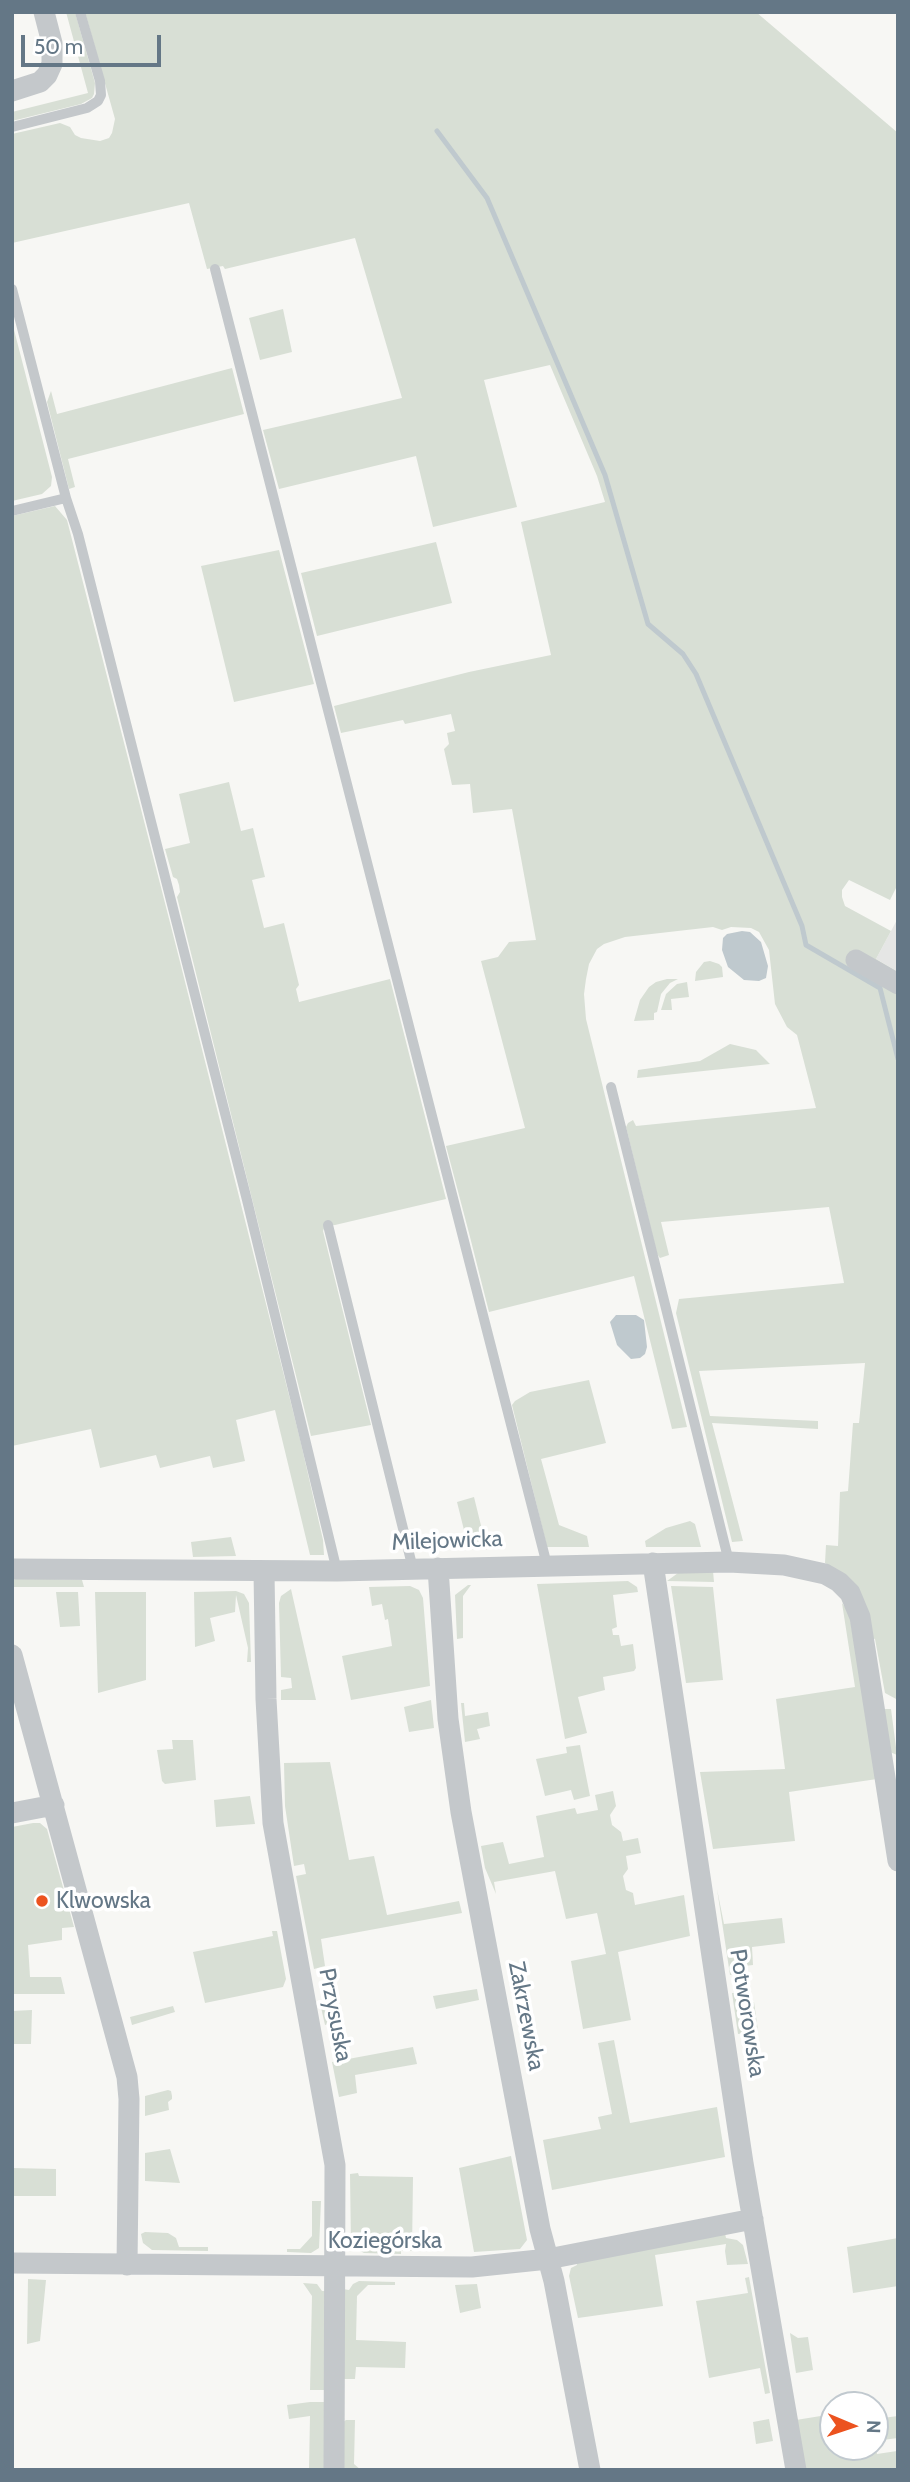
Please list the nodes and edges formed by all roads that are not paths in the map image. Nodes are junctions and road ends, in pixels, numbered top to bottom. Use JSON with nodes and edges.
{"nodes":[{"id":1,"x":44,"y":12,"type":"edge"},
{"id":2,"x":80,"y":12,"type":"edge"},
{"id":3,"x":12,"y":91,"type":"edge"},
{"id":4,"x":12,"y":127,"type":"edge"},
{"id":5,"x":215,"y":269,"type":"dead end"},
{"id":6,"x":12,"y":289,"type":"edge"},
{"id":7,"x":66,"y":498,"type":"junction"},
{"id":8,"x":12,"y":511,"type":"edge"},
{"id":9,"x":856,"y":960,"type":"dead end"},
{"id":10,"x":898,"y":985,"type":"edge"},
{"id":11,"x":611,"y":1087,"type":"dead end"},
{"id":12,"x":328,"y":1226,"type":"dead end"},
{"id":13,"x":729,"y":1562,"type":"junction"},
{"id":14,"x":653,"y":1563,"type":"junction"},
{"id":15,"x":547,"y":1565,"type":"junction"},
{"id":16,"x":438,"y":1568,"type":"junction"},
{"id":17,"x":12,"y":1569,"type":"edge"},
{"id":18,"x":413,"y":1569,"type":"junction"},
{"id":19,"x":337,"y":1571,"type":"junction"},
{"id":20,"x":264,"y":1572,"type":"junction"},
{"id":21,"x":12,"y":1655,"type":"edge"},
{"id":22,"x":54,"y":1805,"type":"junction"},
{"id":23,"x":12,"y":1813,"type":"edge"},
{"id":24,"x":898,"y":1861,"type":"edge"},
{"id":25,"x":753,"y":2219,"type":"junction"},
{"id":26,"x":548,"y":2259,"type":"junction"},
{"id":27,"x":12,"y":2263,"type":"edge"},
{"id":28,"x":127,"y":2265,"type":"junction"},
{"id":29,"x":335,"y":2267,"type":"junction"},
{"id":30,"x":334,"y":2470,"type":"edge"},
{"id":31,"x":590,"y":2470,"type":"edge"},
{"id":32,"x":796,"y":2470,"type":"edge"}],
"edges":[{"from":1,"to":3,"type":"street"},
{"from":2,"to":4,"type":"lane"},
{"from":5,"to":15,"type":"lane"},
{"from":6,"to":7,"type":"lane"},
{"from":7,"to":8,"type":"lane"},
{"from":7,"to":19,"type":"lane"},
{"from":9,"to":10,"type":"street"},
{"from":11,"to":13,"type":"lane"},
{"from":12,"to":18,"type":"lane"},
{"from":13,"to":14,"type":"street","name":"Milejowicka"},
{"from":13,"to":24,"type":"street","name":"Milejowicka"},
{"from":14,"to":15,"type":"street","name":"Milejowicka"},
{"from":14,"to":25,"type":"street","name":"Potworowska"},
{"from":15,"to":16,"type":"street","name":"Milejowicka"},
{"from":16,"to":18,"type":"street","name":"Milejowicka"},
{"from":16,"to":26,"type":"street","name":"Zakrzewska"},
{"from":17,"to":20,"type":"street","name":"Milejowicka"},
{"from":18,"to":19,"type":"street","name":"Milejowicka"},
{"from":19,"to":20,"type":"street","name":"Milejowicka"},
{"from":20,"to":29,"type":"street","name":"Przysuska"},
{"from":21,"to":22,"type":"street"},
{"from":22,"to":23,"type":"street"},
{"from":22,"to":28,"type":"street"},
{"from":25,"to":26,"type":"street","name":"Koziegórska"},
{"from":25,"to":32,"type":"street","name":"Potworowska"},
{"from":26,"to":29,"type":"street","name":"Koziegórska"},
{"from":26,"to":31,"type":"street","name":"Zakrzewska"},
{"from":27,"to":28,"type":"street","name":"Koziegórska"},
{"from":28,"to":29,"type":"street","name":"Koziegórska"},
{"from":29,"to":30,"type":"street","name":"Przysuska"}]}
